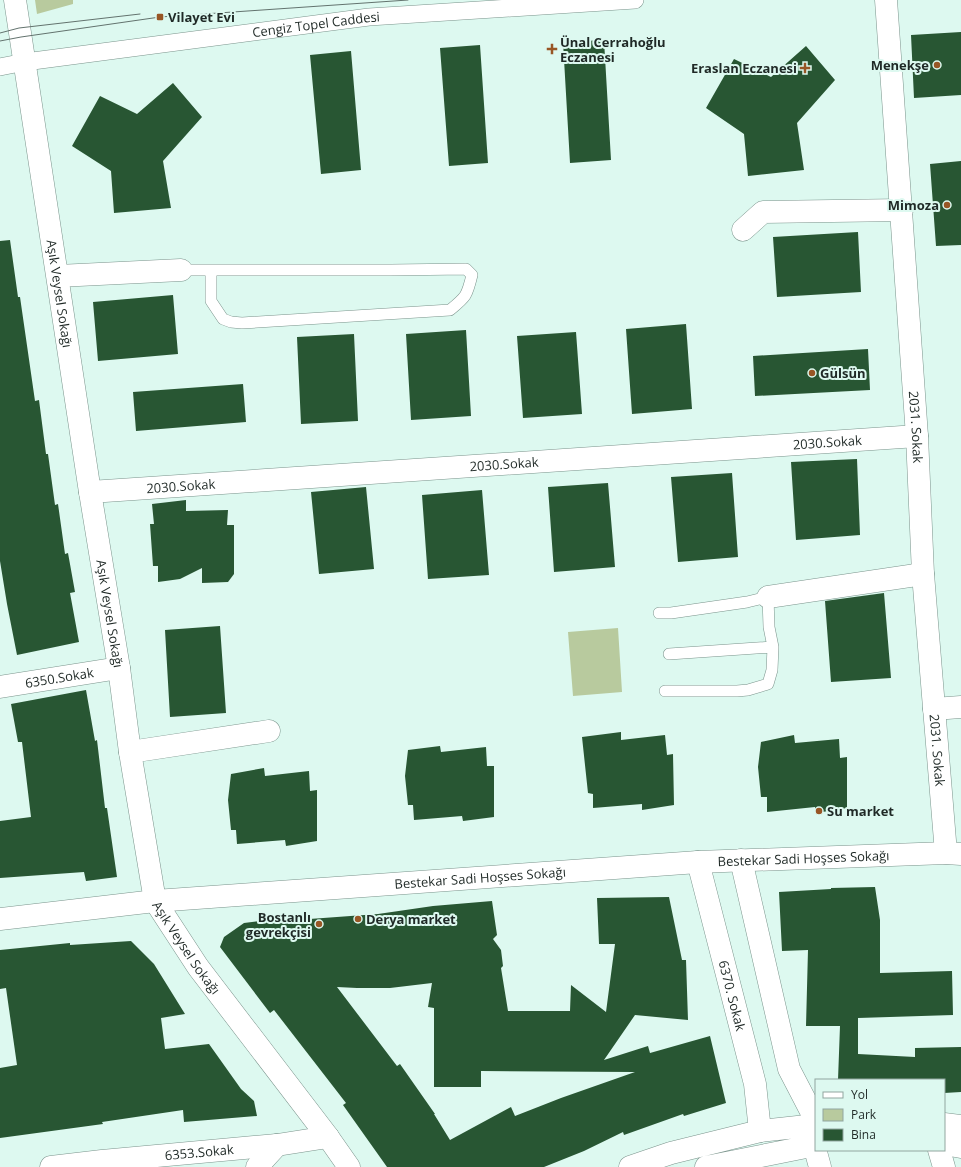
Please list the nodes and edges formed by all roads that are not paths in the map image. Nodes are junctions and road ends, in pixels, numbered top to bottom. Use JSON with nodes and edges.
{"nodes":[{"id":1,"x":15,"y":0,"type":"edge"},
{"id":2,"x":635,"y":0,"type":"edge"},
{"id":3,"x":886,"y":0,"type":"edge"},
{"id":4,"x":25,"y":62,"type":"junction"},
{"id":5,"x":0,"y":67,"type":"edge"},
{"id":6,"x":902,"y":210,"type":"junction"},
{"id":7,"x":743,"y":230,"type":"dead end"},
{"id":8,"x":181,"y":270,"type":"joint"},
{"id":9,"x":211,"y":270,"type":"junction"},
{"id":10,"x":58,"y":276,"type":"junction"},
{"id":11,"x":917,"y":436,"type":"junction"},
{"id":12,"x":90,"y":492,"type":"junction"},
{"id":13,"x":924,"y":574,"type":"junction"},
{"id":14,"x":768,"y":597,"type":"junction"},
{"id":15,"x":659,"y":613,"type":"dead end"},
{"id":16,"x":772,"y":647,"type":"junction"},
{"id":17,"x":669,"y":654,"type":"dead end"},
{"id":18,"x":119,"y":668,"type":"junction"},
{"id":19,"x":0,"y":687,"type":"edge"},
{"id":20,"x":665,"y":691,"type":"dead end"},
{"id":21,"x":961,"y":707,"type":"edge"},
{"id":22,"x":934,"y":709,"type":"junction"},
{"id":23,"x":269,"y":731,"type":"dead end"},
{"id":24,"x":130,"y":752,"type":"junction"},
{"id":25,"x":954,"y":853,"type":"edge"},
{"id":26,"x":741,"y":860,"type":"junction"},
{"id":27,"x":698,"y":862,"type":"junction"},
{"id":28,"x":155,"y":901,"type":"junction"},
{"id":29,"x":0,"y":919,"type":"edge"},
{"id":30,"x":815,"y":1119,"type":"edge"},
{"id":31,"x":945,"y":1124,"type":"edge"},
{"id":32,"x":961,"y":1126,"type":"edge"},
{"id":33,"x":760,"y":1131,"type":"junction"},
{"id":34,"x":328,"y":1137,"type":"junction"},
{"id":35,"x":815,"y":1138,"type":"edge"},
{"id":36,"x":945,"y":1144,"type":"edge"},
{"id":37,"x":277,"y":1145,"type":"junction"},
{"id":38,"x":961,"y":1147,"type":"edge"},
{"id":39,"x":817,"y":1151,"type":"edge"},
{"id":40,"x":939,"y":1151,"type":"edge"},
{"id":41,"x":747,"y":1163,"type":"edge"},
{"id":42,"x":51,"y":1167,"type":"edge"},
{"id":43,"x":257,"y":1167,"type":"edge"},
{"id":44,"x":349,"y":1167,"type":"edge"},
{"id":45,"x":630,"y":1167,"type":"edge"},
{"id":46,"x":706,"y":1167,"type":"edge"},
{"id":47,"x":820,"y":1167,"type":"edge"},
{"id":48,"x":944,"y":1167,"type":"edge"}],
"edges":[{"from":1,"to":4,"type":"street","name":"Aşık Veysel Sokağı"},
{"from":2,"to":4,"type":"street","name":"Cengiz Topel Caddesi"},
{"from":3,"to":6,"type":"street","name":"2031. Sokak"},
{"from":4,"to":5,"type":"street","name":"Cengiz Topel Caddesi"},
{"from":4,"to":10,"type":"street","name":"Aşık Veysel Sokağı"},
{"from":6,"to":7,"type":"street"},
{"from":6,"to":11,"type":"street","name":"2031. Sokak"},
{"from":8,"to":9,"type":"lane"},
{"from":8,"to":10,"type":"street"},
{"from":9,"to":9,"type":"lane"},
{"from":10,"to":12,"type":"street","name":"Aşık Veysel Sokağı"},
{"from":11,"to":12,"type":"street","name":"2030.Sokak"},
{"from":11,"to":13,"type":"street","name":"2031. Sokak"},
{"from":12,"to":18,"type":"street","name":"Aşık Veysel Sokağı"},
{"from":13,"to":14,"type":"street"},
{"from":13,"to":22,"type":"street","name":"2031. Sokak"},
{"from":14,"to":15,"type":"lane"},
{"from":14,"to":16,"type":"lane"},
{"from":16,"to":17,"type":"lane"},
{"from":16,"to":20,"type":"lane"},
{"from":18,"to":19,"type":"street","name":"6350.Sokak"},
{"from":18,"to":24,"type":"street","name":"Aşık Veysel Sokağı"},
{"from":21,"to":22,"type":"street"},
{"from":22,"to":25,"type":"street","name":"2031. Sokak"},
{"from":23,"to":24,"type":"street"},
{"from":24,"to":28,"type":"street","name":"Aşık Veysel Sokağı"},
{"from":25,"to":26,"type":"street","name":"Bestekar Sadi Hoşses Sokağı"},
{"from":26,"to":27,"type":"street","name":"Bestekar Sadi Hoşses Sokağı"},
{"from":26,"to":30,"type":"street"},
{"from":27,"to":28,"type":"street","name":"Bestekar Sadi Hoşses Sokağı"},
{"from":27,"to":33,"type":"street","name":"6370. Sokak"},
{"from":28,"to":29,"type":"street","name":"Bestekar Sadi Hoşses Sokağı"},
{"from":28,"to":34,"type":"street","name":"Aşık Veysel Sokağı"},
{"from":31,"to":32,"type":"street"},
{"from":33,"to":35,"type":"street"},
{"from":33,"to":45,"type":"street"},
{"from":34,"to":37,"type":"street","name":"6353.Sokak"},
{"from":34,"to":44,"type":"street","name":"Aşık Veysel Sokağı"},
{"from":35,"to":41,"type":"street"},
{"from":36,"to":38,"type":"street"},
{"from":37,"to":42,"type":"street","name":"6353.Sokak"},
{"from":37,"to":43,"type":"street"},
{"from":39,"to":47,"type":"street"},
{"from":40,"to":48,"type":"street"},
{"from":41,"to":46,"type":"street"}]}
